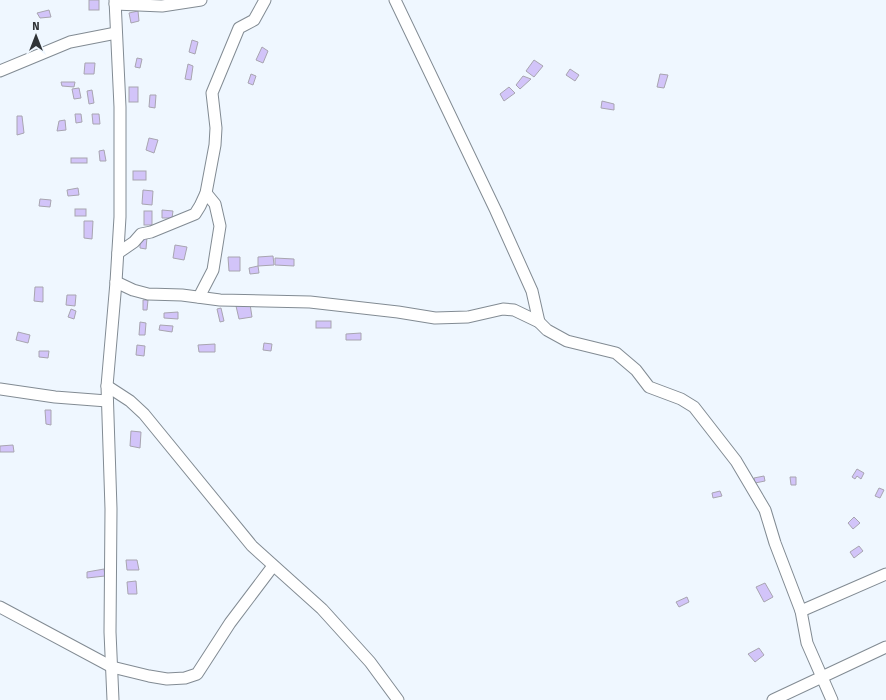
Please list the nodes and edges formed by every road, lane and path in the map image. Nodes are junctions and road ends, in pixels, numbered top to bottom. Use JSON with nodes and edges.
{"nodes":[{"id":1,"x":201,"y":0,"type":"edge"},
{"id":2,"x":265,"y":0,"type":"edge"},
{"id":3,"x":395,"y":0,"type":"edge"},
{"id":4,"x":115,"y":2,"type":"edge"},
{"id":5,"x":116,"y":33,"type":"junction"},
{"id":6,"x":0,"y":71,"type":"edge"},
{"id":7,"x":206,"y":193,"type":"junction"},
{"id":8,"x":118,"y":253,"type":"junction"},
{"id":9,"x":116,"y":282,"type":"junction"},
{"id":10,"x":199,"y":296,"type":"junction"},
{"id":11,"x":539,"y":322,"type":"junction"},
{"id":12,"x":107,"y":386,"type":"junction"},
{"id":13,"x":0,"y":389,"type":"edge"},
{"id":14,"x":107,"y":401,"type":"junction"},
{"id":15,"x":273,"y":566,"type":"junction"},
{"id":16,"x":886,"y":574,"type":"edge"},
{"id":17,"x":0,"y":607,"type":"edge"},
{"id":18,"x":801,"y":611,"type":"junction"},
{"id":19,"x":886,"y":647,"type":"edge"},
{"id":20,"x":112,"y":667,"type":"junction"},
{"id":21,"x":823,"y":677,"type":"junction"},
{"id":22,"x":113,"y":700,"type":"edge"},
{"id":23,"x":398,"y":700,"type":"edge"},
{"id":24,"x":773,"y":700,"type":"edge"},
{"id":25,"x":832,"y":700,"type":"edge"}],
"edges":[{"from":1,"to":4,"type":"street"},
{"from":2,"to":7,"type":"street"},
{"from":3,"to":11,"type":"street"},
{"from":4,"to":5,"type":"street"},
{"from":5,"to":6,"type":"street"},
{"from":5,"to":8,"type":"street"},
{"from":7,"to":8,"type":"street"},
{"from":7,"to":10,"type":"street"},
{"from":8,"to":9,"type":"street"},
{"from":9,"to":10,"type":"street"},
{"from":9,"to":12,"type":"street"},
{"from":10,"to":11,"type":"street"},
{"from":11,"to":18,"type":"street"},
{"from":12,"to":14,"type":"street"},
{"from":12,"to":15,"type":"street"},
{"from":13,"to":14,"type":"street"},
{"from":14,"to":20,"type":"street"},
{"from":15,"to":20,"type":"street"},
{"from":15,"to":23,"type":"street"},
{"from":16,"to":18,"type":"street"},
{"from":17,"to":20,"type":"street"},
{"from":18,"to":21,"type":"street"},
{"from":19,"to":21,"type":"street"},
{"from":20,"to":22,"type":"street"},
{"from":21,"to":24,"type":"street"},
{"from":21,"to":25,"type":"street"}]}
